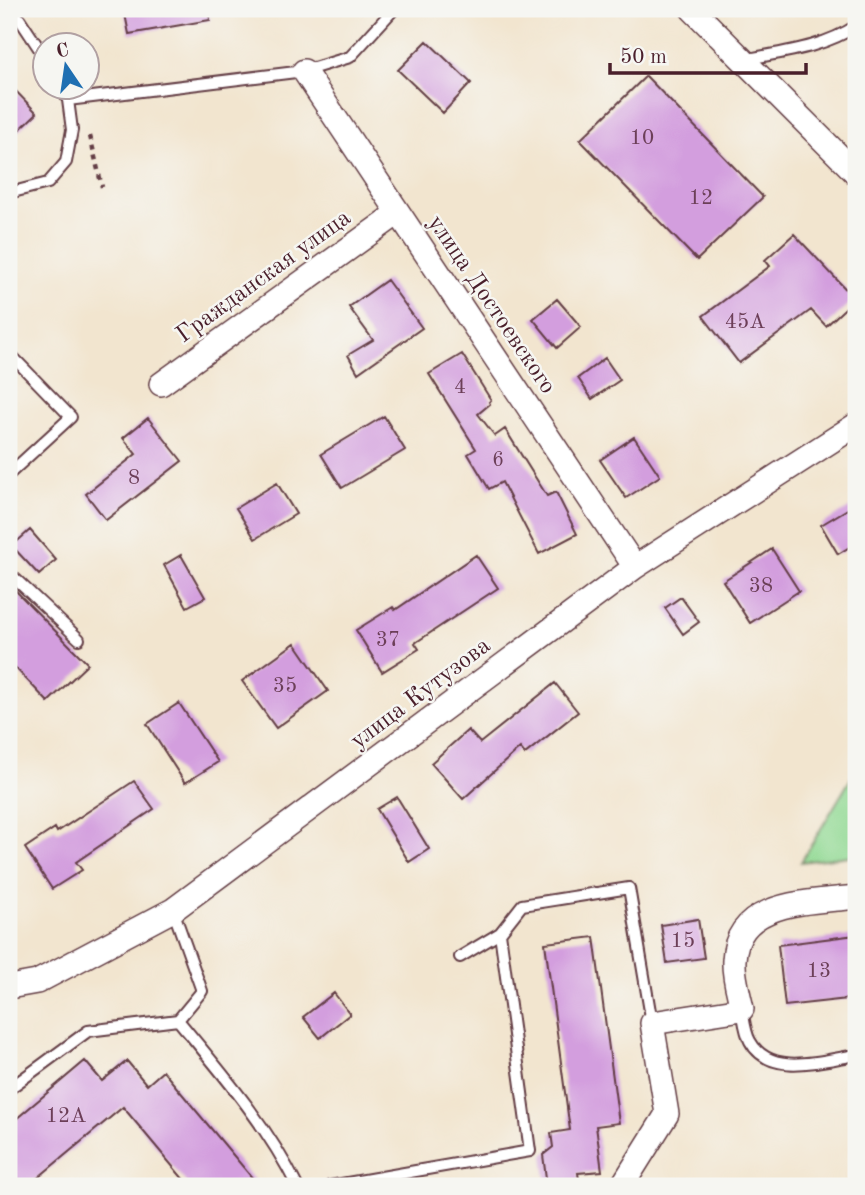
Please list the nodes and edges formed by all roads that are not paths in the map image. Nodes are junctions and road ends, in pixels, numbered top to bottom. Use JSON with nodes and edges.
{"nodes":[{"id":1,"x":13,"y":9,"type":"edge"},
{"id":2,"x":394,"y":9,"type":"edge"},
{"id":3,"x":692,"y":9,"type":"edge"},
{"id":4,"x":856,"y":26,"type":"edge"},
{"id":5,"x":32,"y":38,"type":"edge"},
{"id":6,"x":743,"y":60,"type":"junction"},
{"id":7,"x":304,"y":71,"type":"junction"},
{"id":8,"x":102,"y":96,"type":"edge"},
{"id":9,"x":68,"y":102,"type":"edge"},
{"id":10,"x":856,"y":173,"type":"edge"},
{"id":11,"x":9,"y":193,"type":"edge"},
{"id":12,"x":398,"y":213,"type":"junction"},
{"id":13,"x":9,"y":353,"type":"edge"},
{"id":14,"x":161,"y":384,"type":"dead end"},
{"id":15,"x":856,"y":425,"type":"edge"},
{"id":16,"x":9,"y":474,"type":"edge"},
{"id":17,"x":635,"y":568,"type":"junction"},
{"id":18,"x":12,"y":580,"type":"edge"},
{"id":19,"x":79,"y":639,"type":"dead end"},
{"id":20,"x":856,"y":897,"type":"edge"},
{"id":21,"x":173,"y":910,"type":"junction"},
{"id":22,"x":500,"y":933,"type":"junction"},
{"id":23,"x":460,"y":957,"type":"dead end"},
{"id":24,"x":9,"y":987,"type":"edge"},
{"id":25,"x":742,"y":1009,"type":"junction"},
{"id":26,"x":178,"y":1020,"type":"junction"},
{"id":27,"x":652,"y":1023,"type":"junction"},
{"id":28,"x":856,"y":1055,"type":"edge"},
{"id":29,"x":9,"y":1089,"type":"edge"},
{"id":30,"x":297,"y":1186,"type":"edge"},
{"id":31,"x":330,"y":1186,"type":"edge"},
{"id":32,"x":622,"y":1186,"type":"edge"}],
"edges":[{"from":1,"to":5,"type":"lane"},
{"from":2,"to":7,"type":"lane"},
{"from":3,"to":6,"type":"street"},
{"from":4,"to":6,"type":"lane"},
{"from":6,"to":10,"type":"street"},
{"from":7,"to":8,"type":"lane"},
{"from":7,"to":12,"type":"street","name":"улица Достоевского"},
{"from":9,"to":11,"type":"lane"},
{"from":12,"to":14,"type":"street","name":"Гражданская улица"},
{"from":12,"to":17,"type":"street","name":"улица Достоевского"},
{"from":13,"to":16,"type":"lane"},
{"from":15,"to":17,"type":"street","name":"улица Кутузова"},
{"from":17,"to":21,"type":"street","name":"улица Кутузова"},
{"from":18,"to":19,"type":"lane"},
{"from":20,"to":25,"type":"street"},
{"from":21,"to":24,"type":"street","name":"улица Кутузова"},
{"from":21,"to":26,"type":"lane"},
{"from":22,"to":23,"type":"lane"},
{"from":22,"to":27,"type":"lane"},
{"from":22,"to":31,"type":"lane"},
{"from":25,"to":27,"type":"street"},
{"from":25,"to":28,"type":"lane"},
{"from":26,"to":29,"type":"lane"},
{"from":26,"to":30,"type":"lane"},
{"from":27,"to":32,"type":"street"}]}
